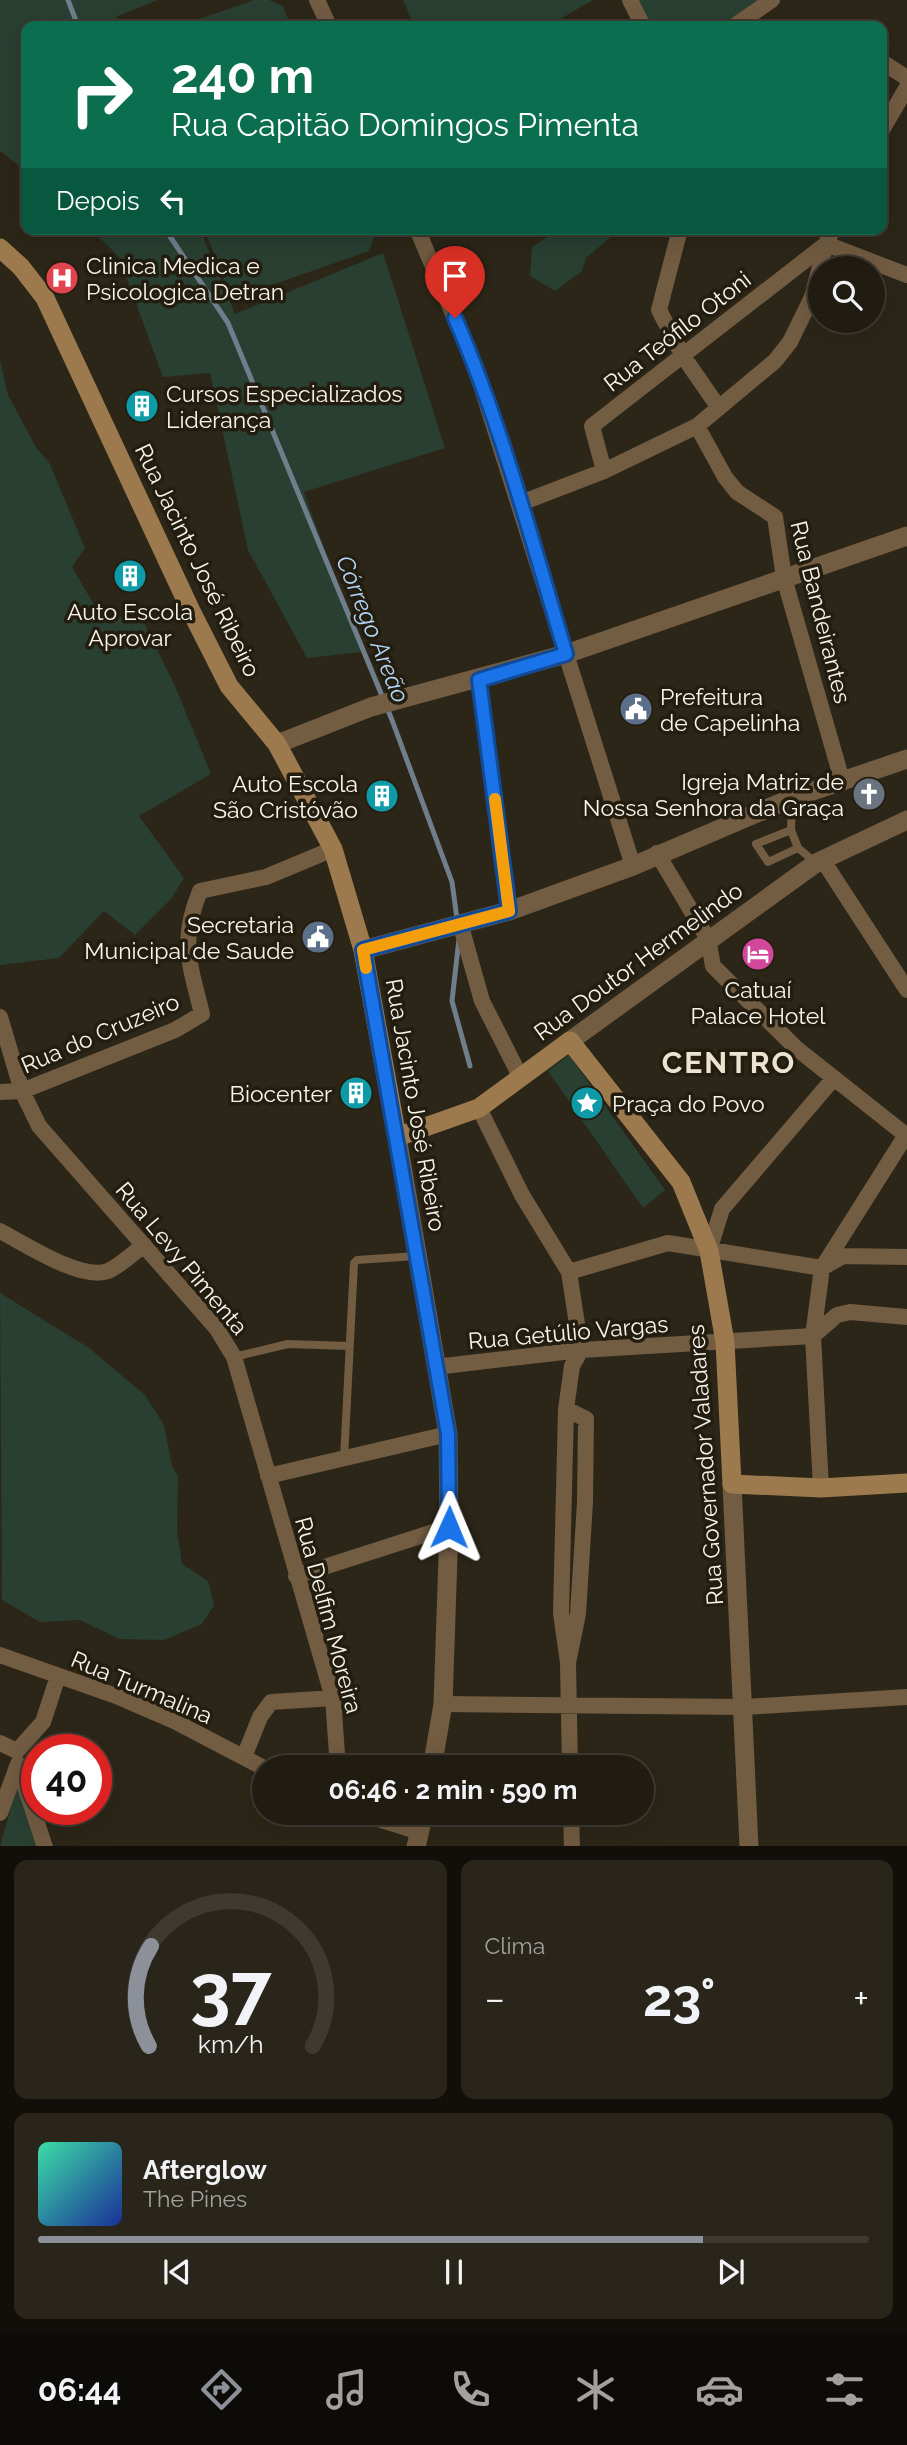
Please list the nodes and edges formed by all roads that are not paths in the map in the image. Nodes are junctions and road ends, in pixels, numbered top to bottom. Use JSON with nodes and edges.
{"nodes":[{"id":1,"x":317,"y":0,"type":"edge"},
{"id":2,"x":630,"y":0,"type":"edge"},
{"id":3,"x":772,"y":0,"type":"edge"},
{"id":4,"x":327,"y":21,"type":"edge"},
{"id":5,"x":640,"y":21,"type":"edge"},
{"id":6,"x":741,"y":21,"type":"edge"},
{"id":7,"x":887,"y":65,"type":"edge"},
{"id":8,"x":907,"y":78,"type":"edge"},
{"id":9,"x":907,"y":87,"type":"edge"},
{"id":10,"x":887,"y":121,"type":"edge"},
{"id":11,"x":420,"y":235,"type":"edge"},
{"id":12,"x":678,"y":235,"type":"edge"},
{"id":13,"x":830,"y":237,"type":"edge"},
{"id":14,"x":0,"y":248,"type":"edge"},
{"id":15,"x":907,"y":275,"type":"edge"},
{"id":16,"x":683,"y":356,"type":"junction"},
{"id":17,"x":719,"y":408,"type":"junction"},
{"id":18,"x":697,"y":426,"type":"junction"},
{"id":19,"x":604,"y":471,"type":"junction"},
{"id":20,"x":521,"y":503,"type":"junction"},
{"id":21,"x":907,"y":536,"type":"edge"},
{"id":22,"x":784,"y":578,"type":"junction"},
{"id":23,"x":566,"y":654,"type":"junction"},
{"id":24,"x":479,"y":680,"type":"junction"},
{"id":25,"x":277,"y":744,"type":"junction"},
{"id":26,"x":907,"y":759,"type":"edge"},
{"id":27,"x":842,"y":780,"type":"junction"},
{"id":28,"x":792,"y":798,"type":"junction"},
{"id":29,"x":907,"y":820,"type":"edge"},
{"id":30,"x":791,"y":830,"type":"junction"},
{"id":31,"x":797,"y":848,"type":"junction"},
{"id":32,"x":333,"y":849,"type":"junction"},
{"id":33,"x":657,"y":853,"type":"junction"},
{"id":34,"x":819,"y":861,"type":"junction"},
{"id":35,"x":633,"y":866,"type":"junction"},
{"id":36,"x":509,"y":911,"type":"junction"},
{"id":37,"x":456,"y":924,"type":"junction"},
{"id":38,"x":708,"y":939,"type":"junction"},
{"id":39,"x":363,"y":950,"type":"junction"},
{"id":40,"x":907,"y":990,"type":"edge"},
{"id":41,"x":0,"y":1017,"type":"edge"},
{"id":42,"x":570,"y":1041,"type":"junction"},
{"id":43,"x":520,"y":1076,"type":"junction"},
{"id":44,"x":834,"y":1078,"type":"junction"},
{"id":45,"x":22,"y":1091,"type":"junction"},
{"id":46,"x":0,"y":1092,"type":"edge"},
{"id":47,"x":479,"y":1108,"type":"junction"},
{"id":48,"x":906,"y":1135,"type":"edge"},
{"id":49,"x":397,"y":1137,"type":"junction"},
{"id":50,"x":0,"y":1231,"type":"edge"},
{"id":51,"x":144,"y":1245,"type":"junction"},
{"id":52,"x":709,"y":1251,"type":"junction"},
{"id":53,"x":419,"y":1255,"type":"junction"},
{"id":54,"x":907,"y":1256,"type":"edge"},
{"id":55,"x":822,"y":1268,"type":"junction"},
{"id":56,"x":569,"y":1272,"type":"junction"},
{"id":57,"x":907,"y":1317,"type":"edge"},
{"id":58,"x":813,"y":1336,"type":"junction"},
{"id":59,"x":725,"y":1342,"type":"junction"},
{"id":60,"x":348,"y":1346,"type":"junction"},
{"id":61,"x":581,"y":1350,"type":"junction"},
{"id":62,"x":234,"y":1357,"type":"junction"},
{"id":63,"x":435,"y":1367,"type":"junction"},
{"id":64,"x":566,"y":1409,"type":"junction"},
{"id":65,"x":448,"y":1434,"type":"junction"},
{"id":66,"x":344,"y":1460,"type":"junction"},
{"id":67,"x":268,"y":1476,"type":"junction"},
{"id":68,"x":907,"y":1483,"type":"edge"},
{"id":69,"x":732,"y":1484,"type":"junction"},
{"id":70,"x":821,"y":1488,"type":"junction"},
{"id":71,"x":564,"y":1502,"type":"junction"},
{"id":72,"x":585,"y":1502,"type":"junction"},
{"id":73,"x":449,"y":1527,"type":"junction"},
{"id":74,"x":296,"y":1576,"type":"junction"},
{"id":75,"x":0,"y":1655,"type":"edge"},
{"id":76,"x":568,"y":1664,"type":"junction"},
{"id":77,"x":58,"y":1676,"type":"junction"},
{"id":78,"x":907,"y":1697,"type":"edge"},
{"id":79,"x":333,"y":1698,"type":"junction"},
{"id":80,"x":566,"y":1703,"type":"junction"},
{"id":81,"x":443,"y":1704,"type":"junction"},
{"id":82,"x":744,"y":1707,"type":"junction"},
{"id":83,"x":0,"y":1743,"type":"edge"},
{"id":84,"x":337,"y":1755,"type":"edge"},
{"id":85,"x":434,"y":1755,"type":"edge"},
{"id":86,"x":569,"y":1755,"type":"edge"},
{"id":87,"x":244,"y":1757,"type":"junction"},
{"id":88,"x":18,"y":1758,"type":"junction"},
{"id":89,"x":252,"y":1761,"type":"edge"},
{"id":90,"x":0,"y":1812,"type":"edge"},
{"id":91,"x":402,"y":1825,"type":"edge"},
{"id":92,"x":571,"y":1825,"type":"edge"},
{"id":93,"x":420,"y":1830,"type":"edge"},
{"id":94,"x":45,"y":1846,"type":"edge"},
{"id":95,"x":572,"y":1846,"type":"edge"},
{"id":96,"x":749,"y":1846,"type":"edge"}],
"edges":[{"from":1,"to":4,"type":"street"},
{"from":2,"to":5,"type":"street"},
{"from":3,"to":6,"type":"street"},
{"from":7,"to":8,"type":"street"},
{"from":9,"to":10,"type":"street"},
{"from":11,"to":20,"type":"street"},
{"from":12,"to":16,"type":"street"},
{"from":13,"to":15,"type":"street"},
{"from":13,"to":16,"type":"street","name":"Rua Teófilo Otoni"},
{"from":13,"to":17,"type":"street"},
{"from":14,"to":25,"type":"main road","name":"Rua Jacinto José Ribeiro"},
{"from":16,"to":17,"type":"street"},
{"from":16,"to":19,"type":"street","name":"Rua Teófilo Otoni"},
{"from":17,"to":18,"type":"street"},
{"from":18,"to":19,"type":"street"},
{"from":18,"to":22,"type":"street","name":"Rua Bandeirantes"},
{"from":19,"to":20,"type":"street"},
{"from":20,"to":23,"type":"street"},
{"from":21,"to":22,"type":"street"},
{"from":22,"to":23,"type":"street"},
{"from":22,"to":27,"type":"street","name":"Rua Bandeirantes"},
{"from":23,"to":24,"type":"street"},
{"from":23,"to":35,"type":"street"},
{"from":24,"to":25,"type":"street"},
{"from":24,"to":36,"type":"street"},
{"from":25,"to":32,"type":"main road","name":"Rua Jacinto José Ribeiro"},
{"from":26,"to":27,"type":"street"},
{"from":27,"to":28,"type":"street"},
{"from":28,"to":30,"type":"lane"},
{"from":28,"to":33,"type":"street"},
{"from":29,"to":34,"type":"street","name":"Rua Doutor Hermelindo"},
{"from":30,"to":31,"type":"lane"},
{"from":30,"to":31,"type":"lane"},
{"from":31,"to":34,"type":"lane"},
{"from":32,"to":39,"type":"main road","name":"Rua Jacinto José Ribeiro"},
{"from":32,"to":45,"type":"street","name":"Rua do Cruzeiro"},
{"from":33,"to":35,"type":"street"},
{"from":33,"to":38,"type":"street"},
{"from":34,"to":38,"type":"street","name":"Rua Doutor Hermelindo"},
{"from":34,"to":40,"type":"street"},
{"from":35,"to":36,"type":"street"},
{"from":36,"to":37,"type":"street"},
{"from":37,"to":39,"type":"street"},
{"from":37,"to":43,"type":"street"},
{"from":38,"to":42,"type":"street","name":"Rua Doutor Hermelindo"},
{"from":38,"to":44,"type":"street"},
{"from":39,"to":49,"type":"main road","name":"Rua Jacinto José Ribeiro"},
{"from":41,"to":45,"type":"street","name":"Rua Levy Pimenta"},
{"from":42,"to":43,"type":"main road","name":"Rua Doutor Hermelindo"},
{"from":42,"to":52,"type":"main road","name":"Rua Governador Valadares"},
{"from":43,"to":47,"type":"main road","name":"Rua Doutor Hermelindo"},
{"from":44,"to":48,"type":"street"},
{"from":44,"to":52,"type":"street"},
{"from":45,"to":46,"type":"street","name":"Rua do Cruzeiro"},
{"from":45,"to":51,"type":"street","name":"Rua Levy Pimenta"},
{"from":47,"to":49,"type":"main road","name":"Rua Doutor Hermelindo"},
{"from":47,"to":56,"type":"street"},
{"from":48,"to":55,"type":"street"},
{"from":49,"to":53,"type":"street","name":"Rua Jacinto José Ribeiro"},
{"from":50,"to":51,"type":"street"},
{"from":51,"to":62,"type":"street","name":"Rua Levy Pimenta"},
{"from":52,"to":55,"type":"street"},
{"from":52,"to":56,"type":"street"},
{"from":52,"to":59,"type":"main road","name":"Rua Governador Valadares"},
{"from":53,"to":60,"type":"lane"},
{"from":53,"to":63,"type":"street","name":"Rua Jacinto José Ribeiro"},
{"from":54,"to":55,"type":"street"},
{"from":55,"to":58,"type":"street"},
{"from":56,"to":61,"type":"street"},
{"from":57,"to":58,"type":"street"},
{"from":58,"to":59,"type":"street","name":"Rua Getúlio Vargas"},
{"from":58,"to":70,"type":"street"},
{"from":59,"to":61,"type":"street","name":"Rua Getúlio Vargas"},
{"from":59,"to":69,"type":"main road","name":"Rua Governador Valadares"},
{"from":60,"to":62,"type":"lane"},
{"from":60,"to":66,"type":"lane"},
{"from":61,"to":63,"type":"street","name":"Rua Getúlio Vargas"},
{"from":61,"to":64,"type":"street"},
{"from":62,"to":67,"type":"street","name":"Rua Levy Pimenta"},
{"from":63,"to":65,"type":"street","name":"Rua Jacinto José Ribeiro"},
{"from":64,"to":71,"type":"street"},
{"from":64,"to":72,"type":"street"},
{"from":65,"to":66,"type":"street"},
{"from":65,"to":73,"type":"street","name":"Rua Jacinto José Ribeiro"},
{"from":66,"to":67,"type":"street"},
{"from":67,"to":74,"type":"street","name":"Rua Delfim Moreira"},
{"from":68,"to":70,"type":"main road"},
{"from":69,"to":70,"type":"main road"},
{"from":69,"to":82,"type":"street","name":"Rua Governador Valadares"},
{"from":71,"to":72,"type":"street"},
{"from":71,"to":76,"type":"street"},
{"from":72,"to":76,"type":"street"},
{"from":73,"to":74,"type":"street"},
{"from":73,"to":81,"type":"street","name":"Rua Jacinto José Ribeiro"},
{"from":74,"to":79,"type":"street","name":"Rua Delfim Moreira"},
{"from":75,"to":77,"type":"street","name":"Rua Turmalina"},
{"from":76,"to":80,"type":"street"},
{"from":77,"to":87,"type":"street","name":"Rua Turmalina"},
{"from":77,"to":88,"type":"street"},
{"from":78,"to":82,"type":"street"},
{"from":79,"to":84,"type":"street","name":"Rua Delfim Moreira"},
{"from":79,"to":87,"type":"street"},
{"from":80,"to":81,"type":"street"},
{"from":80,"to":82,"type":"street"},
{"from":80,"to":86,"type":"street"},
{"from":81,"to":85,"type":"street","name":"Rua Jacinto José Ribeiro"},
{"from":82,"to":96,"type":"street","name":"Rua Governador Valadares"},
{"from":83,"to":88,"type":"street"},
{"from":87,"to":89,"type":"street","name":"Rua Turmalina"},
{"from":88,"to":90,"type":"street"},
{"from":88,"to":94,"type":"street"},
{"from":91,"to":93,"type":"street"},
{"from":92,"to":95,"type":"street"}]}
